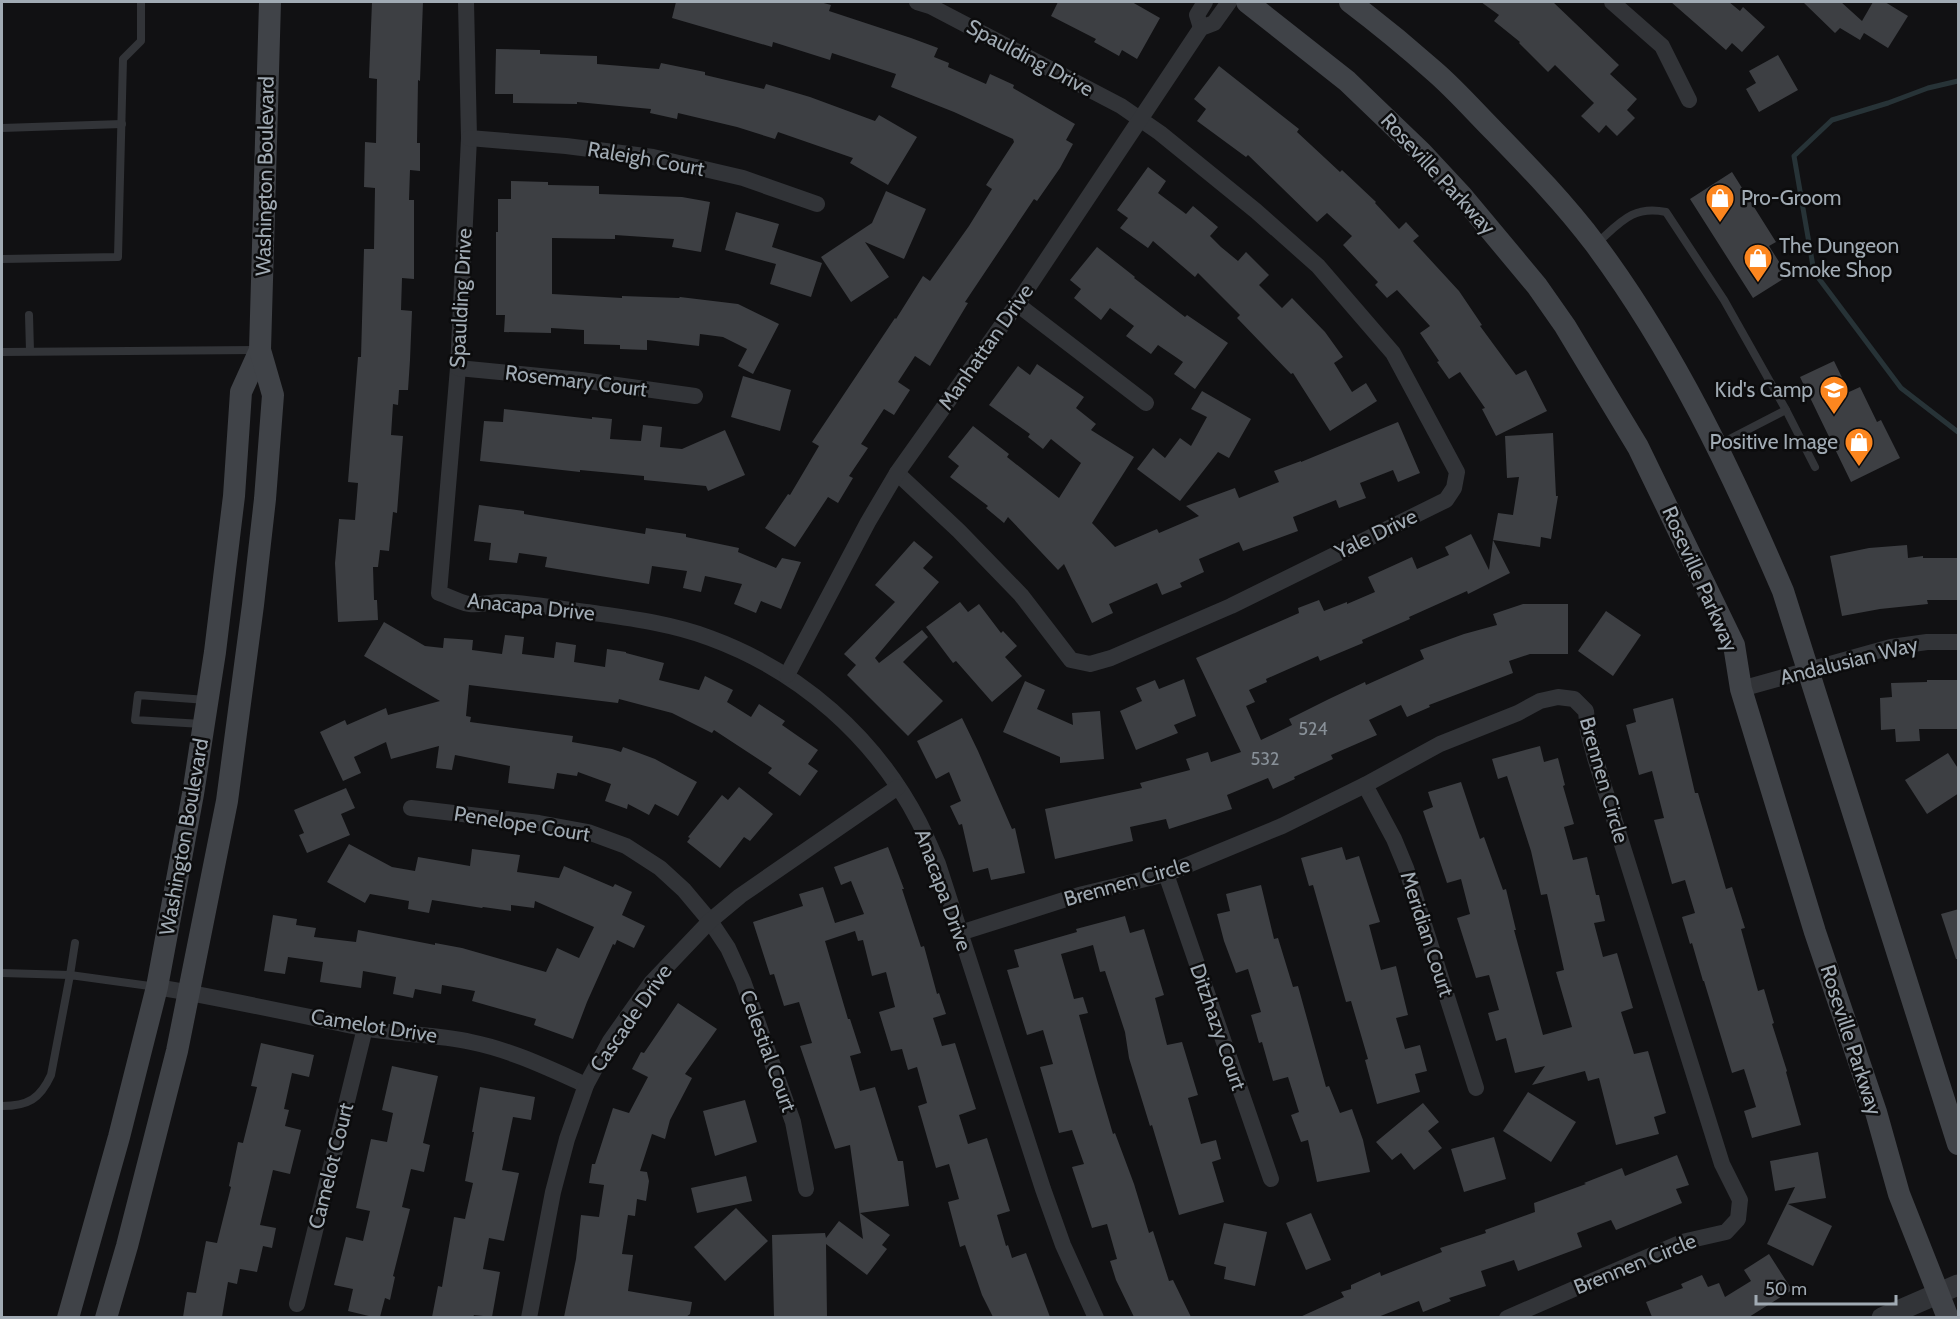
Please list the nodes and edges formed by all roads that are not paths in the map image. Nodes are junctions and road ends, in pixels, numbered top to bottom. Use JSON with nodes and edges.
{"nodes":[{"id":1,"x":141,"y":2,"type":"edge"},
{"id":2,"x":270,"y":2,"type":"edge"},
{"id":3,"x":466,"y":2,"type":"edge"},
{"id":4,"x":917,"y":2,"type":"edge"},
{"id":5,"x":1205,"y":2,"type":"edge"},
{"id":6,"x":1229,"y":2,"type":"edge"},
{"id":7,"x":1247,"y":2,"type":"edge"},
{"id":8,"x":1350,"y":2,"type":"edge"},
{"id":9,"x":1612,"y":2,"type":"edge"},
{"id":10,"x":1201,"y":28,"type":"junction"},
{"id":11,"x":1689,"y":100,"type":"dead end"},
{"id":12,"x":1141,"y":120,"type":"junction"},
{"id":13,"x":122,"y":124,"type":"junction"},
{"id":14,"x":2,"y":128,"type":"edge"},
{"id":15,"x":469,"y":138,"type":"junction"},
{"id":16,"x":817,"y":204,"type":"dead end"},
{"id":17,"x":1595,"y":244,"type":"junction"},
{"id":18,"x":2,"y":259,"type":"edge"},
{"id":19,"x":1017,"y":304,"type":"junction"},
{"id":20,"x":29,"y":315,"type":"dead end"},
{"id":21,"x":260,"y":350,"type":"junction"},
{"id":22,"x":30,"y":351,"type":"junction"},
{"id":23,"x":2,"y":352,"type":"edge"},
{"id":24,"x":458,"y":368,"type":"junction"},
{"id":25,"x":695,"y":396,"type":"dead end"},
{"id":26,"x":1146,"y":403,"type":"dead end"},
{"id":27,"x":1786,"y":410,"type":"junction"},
{"id":28,"x":1717,"y":446,"type":"junction"},
{"id":29,"x":1815,"y":467,"type":"dead end"},
{"id":30,"x":897,"y":473,"type":"junction"},
{"id":31,"x":439,"y":593,"type":"joint"},
{"id":32,"x":1959,"y":642,"type":"edge"},
{"id":33,"x":1808,"y":671,"type":"junction"},
{"id":34,"x":787,"y":675,"type":"junction"},
{"id":35,"x":1741,"y":689,"type":"junction"},
{"id":36,"x":208,"y":700,"type":"junction"},
{"id":37,"x":204,"y":724,"type":"junction"},
{"id":38,"x":1365,"y":785,"type":"junction"},
{"id":39,"x":898,"y":787,"type":"junction"},
{"id":40,"x":411,"y":808,"type":"dead end"},
{"id":41,"x":1166,"y":874,"type":"junction"},
{"id":42,"x":710,"y":921,"type":"junction"},
{"id":43,"x":960,"y":933,"type":"junction"},
{"id":44,"x":75,"y":943,"type":"dead end"},
{"id":45,"x":2,"y":973,"type":"edge"},
{"id":46,"x":70,"y":975,"type":"junction"},
{"id":47,"x":157,"y":987,"type":"junction"},
{"id":48,"x":189,"y":992,"type":"junction"},
{"id":49,"x":366,"y":1028,"type":"junction"},
{"id":50,"x":586,"y":1085,"type":"junction"},
{"id":51,"x":1476,"y":1088,"type":"dead end"},
{"id":52,"x":2,"y":1106,"type":"edge"},
{"id":53,"x":1959,"y":1144,"type":"edge"},
{"id":54,"x":1270,"y":1179,"type":"dead end"},
{"id":55,"x":806,"y":1189,"type":"dead end"},
{"id":56,"x":1948,"y":1290,"type":"edge"},
{"id":57,"x":297,"y":1304,"type":"dead end"},
{"id":58,"x":68,"y":1317,"type":"edge"},
{"id":59,"x":105,"y":1317,"type":"edge"},
{"id":60,"x":529,"y":1317,"type":"edge"},
{"id":61,"x":1096,"y":1317,"type":"edge"},
{"id":62,"x":1507,"y":1317,"type":"edge"},
{"id":63,"x":1882,"y":1317,"type":"edge"},
{"id":64,"x":1948,"y":1317,"type":"edge"}],
"edges":[{"from":1,"to":13,"type":"lane"},
{"from":2,"to":21,"type":"main road","name":"Washington Boulevard"},
{"from":3,"to":15,"type":"street","name":"Spaulding Drive"},
{"from":4,"to":12,"type":"street","name":"Spaulding Drive"},
{"from":5,"to":10,"type":"street","name":"Manhattan Drive"},
{"from":6,"to":10,"type":"street","name":"Manhattan Drive"},
{"from":7,"to":35,"type":"main road","name":"Roseville Parkway"},
{"from":8,"to":17,"type":"main road"},
{"from":9,"to":11,"type":"street"},
{"from":10,"to":12,"type":"street","name":"Manhattan Drive"},
{"from":12,"to":19,"type":"street","name":"Manhattan Drive"},
{"from":12,"to":30,"type":"street","name":"Yale Drive"},
{"from":13,"to":14,"type":"lane"},
{"from":13,"to":18,"type":"lane"},
{"from":15,"to":16,"type":"street","name":"Raleigh Court"},
{"from":15,"to":24,"type":"street","name":"Spaulding Drive"},
{"from":17,"to":27,"type":"lane"},
{"from":17,"to":28,"type":"main road"},
{"from":19,"to":26,"type":"street"},
{"from":19,"to":30,"type":"street","name":"Manhattan Drive"},
{"from":20,"to":22,"type":"lane"},
{"from":21,"to":22,"type":"lane"},
{"from":21,"to":36,"type":"main road","name":"Washington Boulevard"},
{"from":21,"to":48,"type":"main road","name":"Washington Boulevard"},
{"from":22,"to":23,"type":"lane"},
{"from":24,"to":25,"type":"street","name":"Rosemary Court"},
{"from":24,"to":31,"type":"street","name":"Spaulding Drive"},
{"from":27,"to":28,"type":"lane"},
{"from":27,"to":29,"type":"lane"},
{"from":28,"to":33,"type":"main road"},
{"from":30,"to":34,"type":"street","name":"Manhattan Drive"},
{"from":31,"to":34,"type":"street","name":"Anacapa Drive"},
{"from":32,"to":33,"type":"street","name":"Andalusian Way"},
{"from":33,"to":35,"type":"street","name":"Andalusian Way"},
{"from":33,"to":53,"type":"main road"},
{"from":34,"to":39,"type":"street","name":"Anacapa Drive"},
{"from":35,"to":56,"type":"main road","name":"Roseville Parkway"},
{"from":36,"to":37,"type":"main road","name":"Washington Boulevard"},
{"from":36,"to":37,"type":"lane"},
{"from":37,"to":47,"type":"main road","name":"Washington Boulevard"},
{"from":38,"to":41,"type":"street","name":"Brennen Circle"},
{"from":38,"to":51,"type":"street","name":"Meridian Court"},
{"from":38,"to":62,"type":"street","name":"Brennen Circle"},
{"from":39,"to":42,"type":"street","name":"Cascade Drive"},
{"from":39,"to":43,"type":"street","name":"Anacapa Drive"},
{"from":40,"to":42,"type":"street","name":"Penelope Court"},
{"from":41,"to":43,"type":"street","name":"Brennen Circle"},
{"from":41,"to":54,"type":"street","name":"Ditzhazy Court"},
{"from":42,"to":50,"type":"street","name":"Cascade Drive"},
{"from":42,"to":55,"type":"street","name":"Celestial Court"},
{"from":43,"to":61,"type":"street","name":"Anacapa Drive"},
{"from":44,"to":46,"type":"lane"},
{"from":45,"to":46,"type":"lane"},
{"from":46,"to":47,"type":"lane"},
{"from":46,"to":52,"type":"lane"},
{"from":47,"to":48,"type":"street","name":"Camelot Drive"},
{"from":47,"to":58,"type":"main road","name":"Washington Boulevard"},
{"from":48,"to":49,"type":"street","name":"Camelot Drive"},
{"from":48,"to":59,"type":"main road","name":"Washington Boulevard"},
{"from":49,"to":50,"type":"street","name":"Camelot Drive"},
{"from":49,"to":57,"type":"street","name":"Camelot Court"},
{"from":50,"to":60,"type":"street","name":"Cascade Drive"},
{"from":56,"to":63,"type":"street"},
{"from":56,"to":64,"type":"main road","name":"Roseville Parkway"}]}
